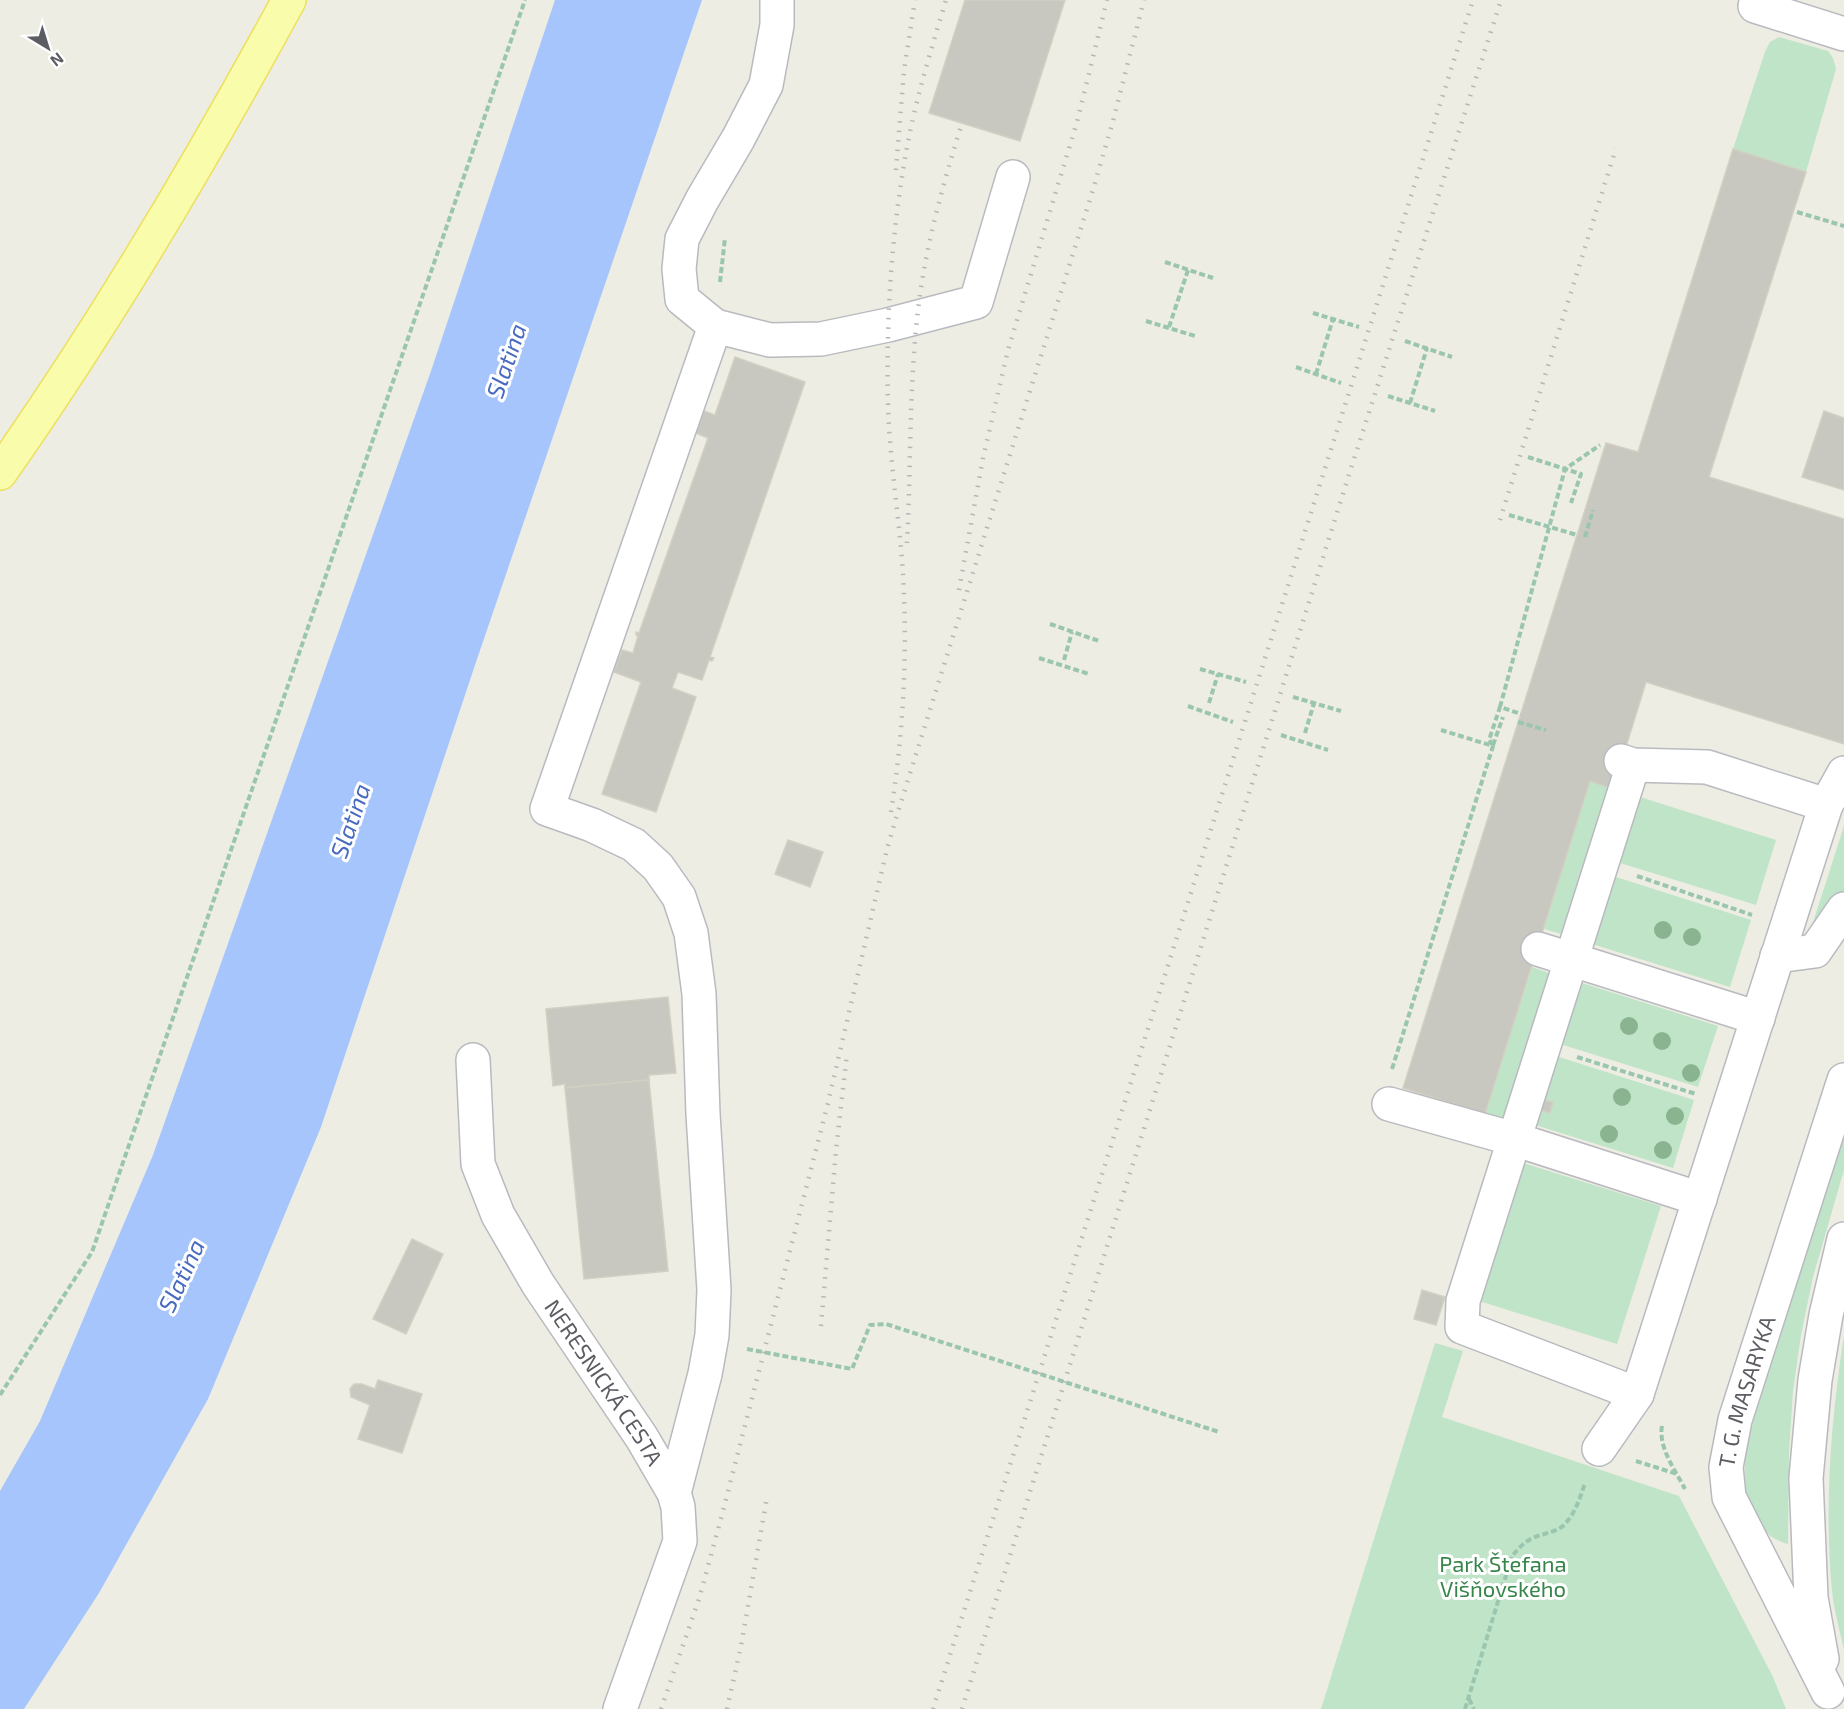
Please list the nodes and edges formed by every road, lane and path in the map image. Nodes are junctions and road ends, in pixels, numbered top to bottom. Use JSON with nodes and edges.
{"nodes":[{"id":1,"x":289,"y":0,"type":"edge"},
{"id":2,"x":525,"y":0,"type":"edge"},
{"id":3,"x":777,"y":0,"type":"edge"},
{"id":4,"x":1755,"y":6,"type":"dead end"},
{"id":5,"x":1844,"y":34,"type":"edge"},
{"id":6,"x":1013,"y":177,"type":"dead end"},
{"id":7,"x":1797,"y":212,"type":"dead end"},
{"id":8,"x":1844,"y":226,"type":"edge"},
{"id":9,"x":1165,"y":262,"type":"dead end"},
{"id":10,"x":1188,"y":270,"type":"junction"},
{"id":11,"x":1213,"y":278,"type":"dead end"},
{"id":12,"x":1313,"y":313,"type":"dead end"},
{"id":13,"x":1333,"y":319,"type":"junction"},
{"id":14,"x":1146,"y":321,"type":"dead end"},
{"id":15,"x":715,"y":326,"type":"junction"},
{"id":16,"x":1169,"y":327,"type":"junction"},
{"id":17,"x":1359,"y":327,"type":"dead end"},
{"id":18,"x":1195,"y":336,"type":"dead end"},
{"id":19,"x":1405,"y":341,"type":"dead end"},
{"id":20,"x":1427,"y":348,"type":"junction"},
{"id":21,"x":1452,"y":357,"type":"dead end"},
{"id":22,"x":1296,"y":367,"type":"dead end"},
{"id":23,"x":1316,"y":374,"type":"junction"},
{"id":24,"x":1341,"y":382,"type":"dead end"},
{"id":25,"x":1388,"y":396,"type":"dead end"},
{"id":26,"x":1410,"y":403,"type":"junction"},
{"id":27,"x":1435,"y":411,"type":"dead end"},
{"id":28,"x":1600,"y":445,"type":"dead end"},
{"id":29,"x":1528,"y":457,"type":"dead end"},
{"id":30,"x":1565,"y":469,"type":"junction"},
{"id":31,"x":0,"y":473,"type":"edge"},
{"id":32,"x":1571,"y":503,"type":"dead end"},
{"id":33,"x":1593,"y":510,"type":"dead end"},
{"id":34,"x":1509,"y":515,"type":"dead end"},
{"id":35,"x":1549,"y":527,"type":"junction"},
{"id":36,"x":1577,"y":535,"type":"dead end"},
{"id":37,"x":1585,"y":537,"type":"dead end"},
{"id":38,"x":1050,"y":624,"type":"dead end"},
{"id":39,"x":1072,"y":632,"type":"junction"},
{"id":40,"x":1099,"y":641,"type":"dead end"},
{"id":41,"x":1039,"y":658,"type":"dead end"},
{"id":42,"x":1064,"y":660,"type":"dead end"},
{"id":43,"x":1200,"y":669,"type":"dead end"},
{"id":44,"x":1089,"y":674,"type":"dead end"},
{"id":45,"x":1218,"y":674,"type":"junction"},
{"id":46,"x":1246,"y":682,"type":"dead end"},
{"id":47,"x":1293,"y":697,"type":"dead end"},
{"id":48,"x":1209,"y":704,"type":"dead end"},
{"id":49,"x":1314,"y":704,"type":"junction"},
{"id":50,"x":1188,"y":706,"type":"dead end"},
{"id":51,"x":1500,"y":707,"type":"junction"},
{"id":52,"x":1341,"y":711,"type":"dead end"},
{"id":53,"x":1521,"y":714,"type":"dead end"},
{"id":54,"x":1503,"y":717,"type":"dead end"},
{"id":55,"x":1233,"y":722,"type":"dead end"},
{"id":56,"x":1518,"y":722,"type":"dead end"},
{"id":57,"x":1441,"y":730,"type":"dead end"},
{"id":58,"x":1546,"y":730,"type":"dead end"},
{"id":59,"x":1305,"y":733,"type":"dead end"},
{"id":60,"x":1281,"y":735,"type":"dead end"},
{"id":61,"x":1493,"y":746,"type":"junction"},
{"id":62,"x":1328,"y":750,"type":"dead end"},
{"id":63,"x":1844,"y":772,"type":"edge"},
{"id":64,"x":1826,"y":805,"type":"junction"},
{"id":65,"x":1601,"y":864,"type":"junction"},
{"id":66,"x":1844,"y":909,"type":"edge"},
{"id":67,"x":1782,"y":941,"type":"junction"},
{"id":68,"x":1538,"y":948,"type":"dead end"},
{"id":69,"x":1572,"y":958,"type":"junction"},
{"id":70,"x":1758,"y":1018,"type":"junction"},
{"id":71,"x":1544,"y":1046,"type":"junction"},
{"id":72,"x":473,"y":1060,"type":"dead end"},
{"id":73,"x":1844,"y":1080,"type":"edge"},
{"id":74,"x":1389,"y":1104,"type":"joint"},
{"id":75,"x":1731,"y":1106,"type":"junction"},
{"id":76,"x":1514,"y":1139,"type":"junction"},
{"id":77,"x":1700,"y":1199,"type":"junction"},
{"id":78,"x":1844,"y":1239,"type":"edge"},
{"id":79,"x":710,"y":1346,"type":"junction"},
{"id":80,"x":1637,"y":1394,"type":"junction"},
{"id":81,"x":0,"y":1395,"type":"edge"},
{"id":82,"x":1219,"y":1432,"type":"dead end"},
{"id":83,"x":1599,"y":1449,"type":"joint"},
{"id":84,"x":1678,"y":1474,"type":"dead end"},
{"id":85,"x":1684,"y":1489,"type":"dead end"},
{"id":86,"x":674,"y":1493,"type":"junction"},
{"id":87,"x":1469,"y":1697,"type":"junction"},
{"id":88,"x":1829,"y":1701,"type":"edge"},
{"id":89,"x":621,"y":1709,"type":"edge"},
{"id":90,"x":1465,"y":1709,"type":"edge"},
{"id":91,"x":1474,"y":1709,"type":"edge"}],
"edges":[{"from":1,"to":31,"type":"main road"},
{"from":2,"to":81,"type":"path"},
{"from":3,"to":15,"type":"street"},
{"from":4,"to":5,"type":"street"},
{"from":6,"to":15,"type":"street"},
{"from":7,"to":8,"type":"path"},
{"from":9,"to":10,"type":"path"},
{"from":10,"to":11,"type":"path"},
{"from":10,"to":16,"type":"path"},
{"from":12,"to":13,"type":"path"},
{"from":13,"to":17,"type":"path"},
{"from":13,"to":23,"type":"path"},
{"from":14,"to":16,"type":"path"},
{"from":15,"to":79,"type":"street"},
{"from":16,"to":18,"type":"path"},
{"from":19,"to":20,"type":"path"},
{"from":20,"to":21,"type":"path"},
{"from":20,"to":26,"type":"path"},
{"from":22,"to":23,"type":"path"},
{"from":23,"to":24,"type":"path"},
{"from":25,"to":26,"type":"path"},
{"from":26,"to":27,"type":"path"},
{"from":28,"to":30,"type":"path"},
{"from":29,"to":30,"type":"path"},
{"from":30,"to":32,"type":"path"},
{"from":30,"to":35,"type":"path"},
{"from":33,"to":37,"type":"path"},
{"from":34,"to":35,"type":"path"},
{"from":35,"to":36,"type":"path"},
{"from":35,"to":51,"type":"path"},
{"from":38,"to":39,"type":"path"},
{"from":39,"to":40,"type":"path"},
{"from":39,"to":42,"type":"path"},
{"from":41,"to":44,"type":"path"},
{"from":43,"to":45,"type":"path"},
{"from":45,"to":46,"type":"path"},
{"from":45,"to":48,"type":"path"},
{"from":47,"to":49,"type":"path"},
{"from":49,"to":52,"type":"path"},
{"from":49,"to":59,"type":"path"},
{"from":50,"to":55,"type":"path"},
{"from":51,"to":53,"type":"path"},
{"from":51,"to":61,"type":"path"},
{"from":54,"to":61,"type":"path"},
{"from":56,"to":58,"type":"path"},
{"from":57,"to":61,"type":"path"},
{"from":60,"to":62,"type":"path"},
{"from":61,"to":74,"type":"path"},
{"from":63,"to":64,"type":"street"},
{"from":64,"to":65,"type":"street"},
{"from":64,"to":67,"type":"street"},
{"from":65,"to":67,"type":"path"},
{"from":65,"to":69,"type":"street"},
{"from":66,"to":67,"type":"street"},
{"from":67,"to":70,"type":"street"},
{"from":68,"to":69,"type":"street"},
{"from":69,"to":70,"type":"street"},
{"from":69,"to":71,"type":"street"},
{"from":70,"to":75,"type":"street"},
{"from":71,"to":75,"type":"path"},
{"from":71,"to":76,"type":"street"},
{"from":72,"to":86,"type":"street","name":"NERESNICKÁ CESTA"},
{"from":73,"to":88,"type":"street","name":"T. G. MASARYKA"},
{"from":74,"to":76,"type":"street"},
{"from":75,"to":77,"type":"street"},
{"from":76,"to":77,"type":"street"},
{"from":76,"to":80,"type":"street"},
{"from":77,"to":80,"type":"street"},
{"from":78,"to":88,"type":"street","name":"T. G. MASARYKA"},
{"from":79,"to":82,"type":"path"},
{"from":79,"to":86,"type":"street"},
{"from":80,"to":83,"type":"street"},
{"from":83,"to":87,"type":"path"},
{"from":84,"to":85,"type":"path"},
{"from":86,"to":89,"type":"street","name":"NERESNICKÁ CESTA"},
{"from":87,"to":90,"type":"path"},
{"from":87,"to":91,"type":"path"}]}
